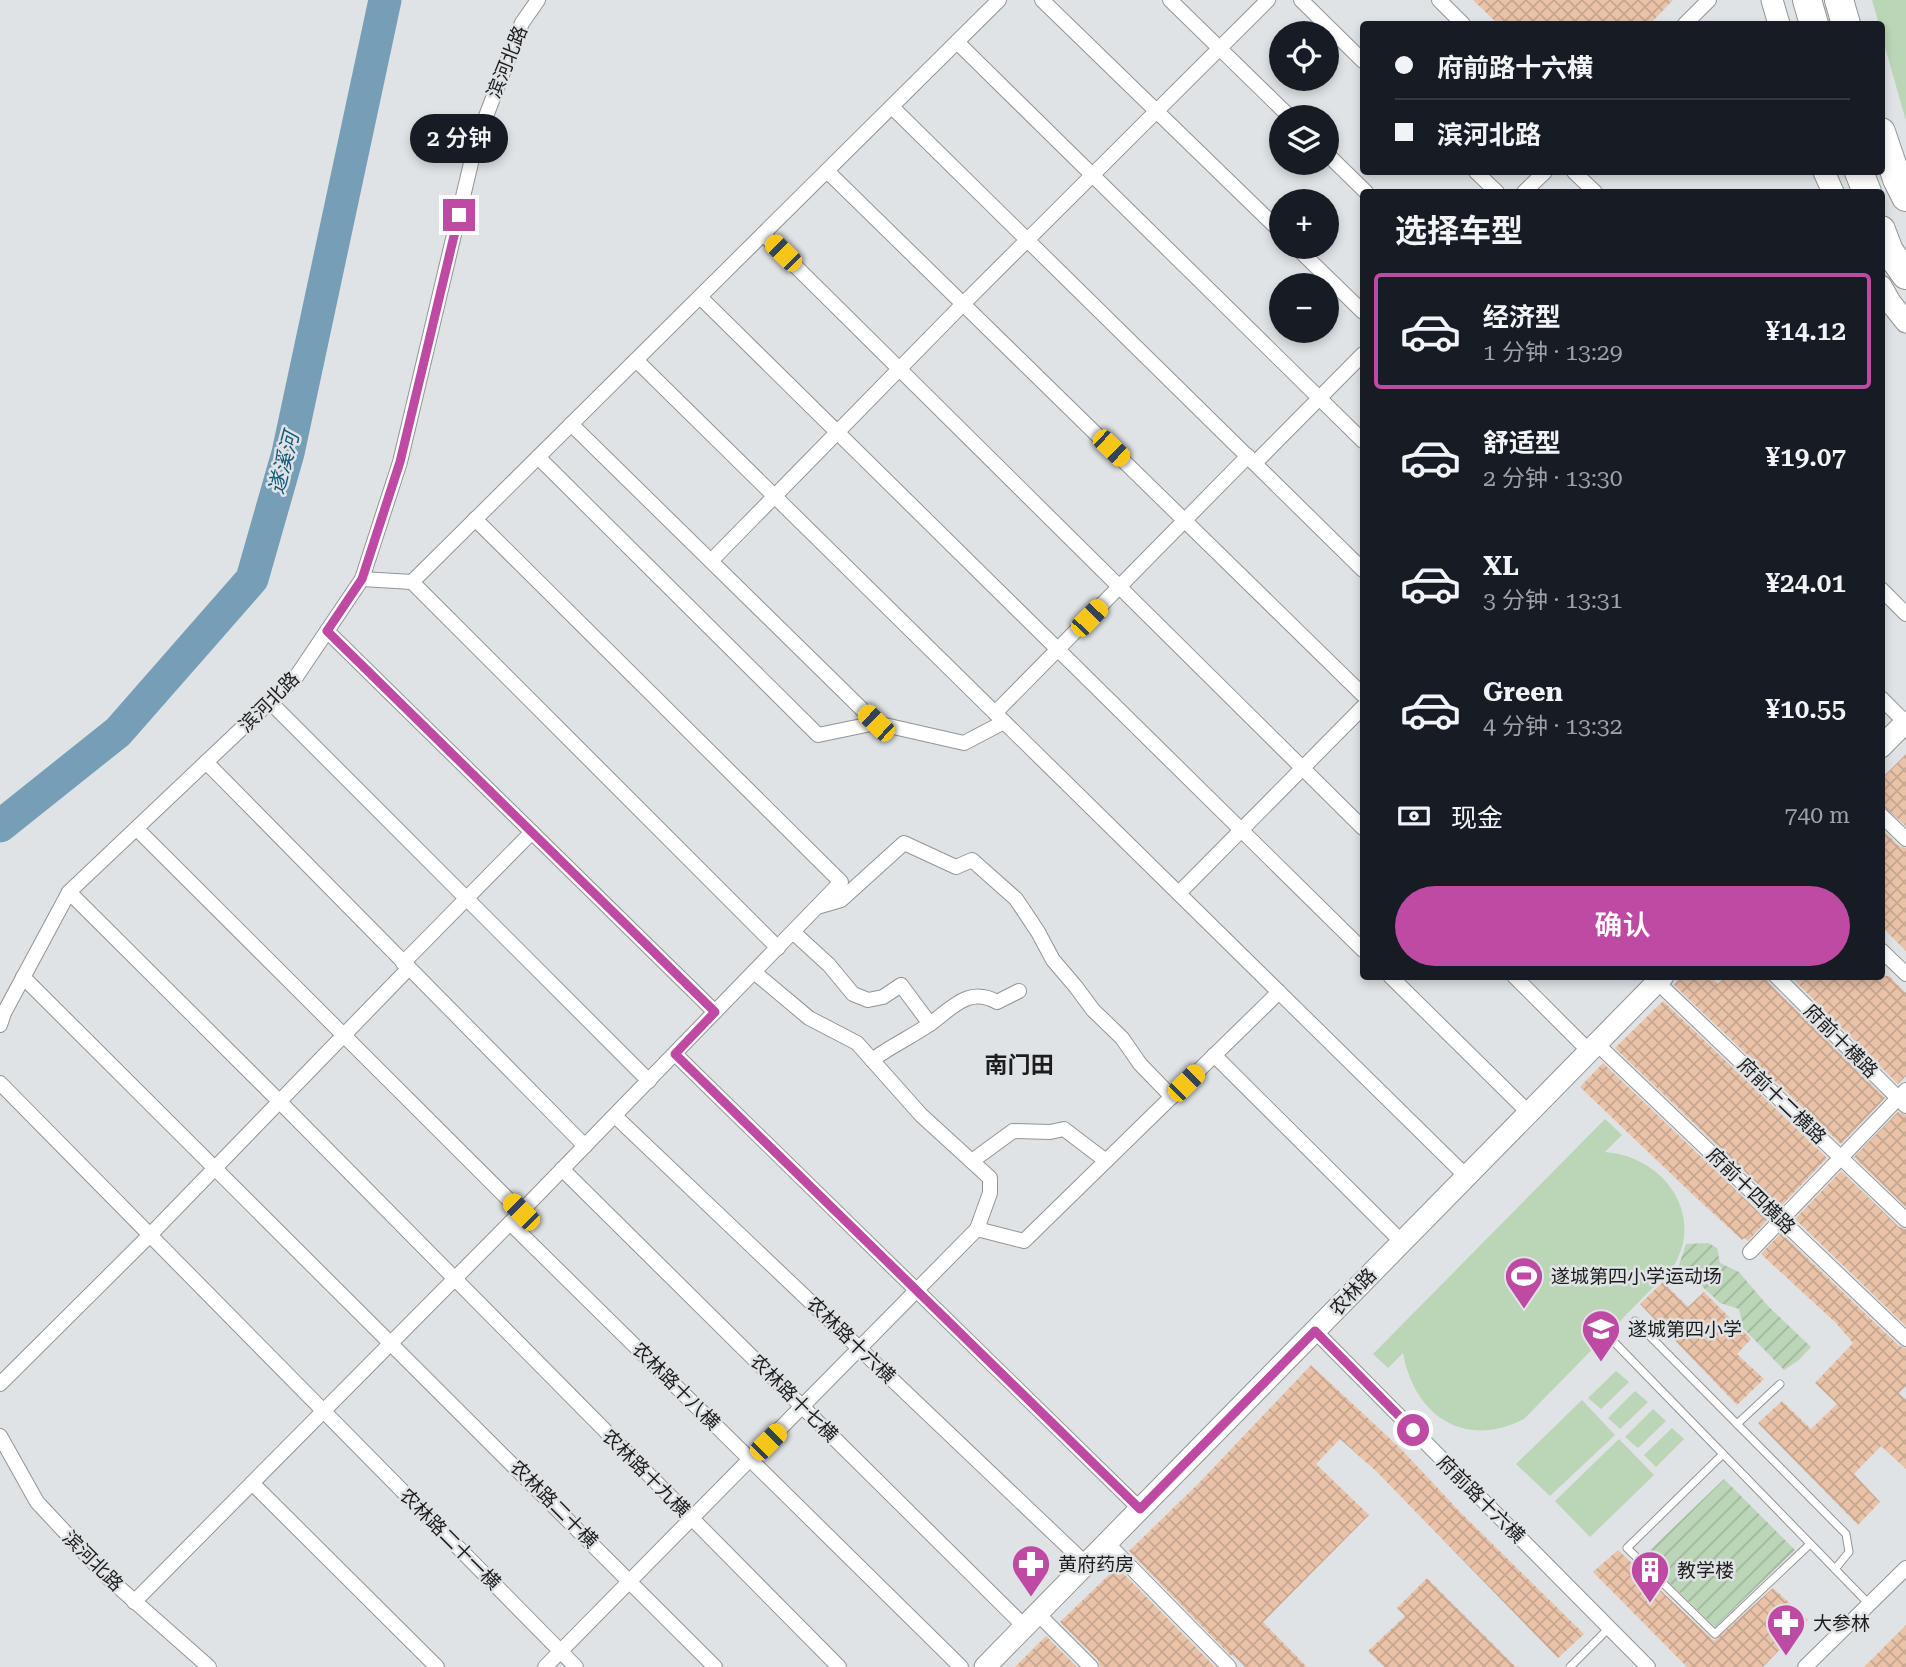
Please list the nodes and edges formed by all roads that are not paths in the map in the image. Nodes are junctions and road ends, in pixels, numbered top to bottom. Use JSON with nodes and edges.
{"nodes":[{"id":1,"x":538,"y":0,"type":"edge"},
{"id":2,"x":999,"y":0,"type":"edge"},
{"id":3,"x":1042,"y":0,"type":"edge"},
{"id":4,"x":1170,"y":0,"type":"edge"},
{"id":5,"x":1268,"y":0,"type":"edge"},
{"id":6,"x":1301,"y":0,"type":"edge"},
{"id":7,"x":1439,"y":0,"type":"edge"},
{"id":8,"x":1709,"y":0,"type":"edge"},
{"id":9,"x":1772,"y":0,"type":"edge"},
{"id":10,"x":1807,"y":0,"type":"edge"},
{"id":11,"x":1839,"y":0,"type":"edge"},
{"id":12,"x":1460,"y":21,"type":"edge"},
{"id":13,"x":1688,"y":21,"type":"edge"},
{"id":14,"x":1778,"y":21,"type":"edge"},
{"id":15,"x":1813,"y":21,"type":"edge"},
{"id":16,"x":1845,"y":21,"type":"edge"},
{"id":17,"x":957,"y":42,"type":"junction"},
{"id":18,"x":1220,"y":48,"type":"junction"},
{"id":19,"x":1360,"y":58,"type":"edge"},
{"id":20,"x":1278,"y":105,"type":"edge"},
{"id":21,"x":892,"y":107,"type":"junction"},
{"id":22,"x":1157,"y":111,"type":"junction"},
{"id":23,"x":1885,"y":144,"type":"edge"},
{"id":24,"x":1339,"y":166,"type":"edge"},
{"id":25,"x":827,"y":171,"type":"junction"},
{"id":26,"x":1093,"y":175,"type":"junction"},
{"id":27,"x":1479,"y":175,"type":"edge"},
{"id":28,"x":1542,"y":175,"type":"edge"},
{"id":29,"x":1577,"y":175,"type":"edge"},
{"id":30,"x":1363,"y":189,"type":"edge"},
{"id":31,"x":1494,"y":189,"type":"edge"},
{"id":32,"x":1527,"y":189,"type":"edge"},
{"id":33,"x":1592,"y":189,"type":"edge"},
{"id":34,"x":1906,"y":197,"type":"edge"},
{"id":35,"x":1269,"y":220,"type":"edge"},
{"id":36,"x":763,"y":234,"type":"junction"},
{"id":37,"x":1027,"y":240,"type":"junction"},
{"id":38,"x":1885,"y":240,"type":"edge"},
{"id":39,"x":1308,"y":259,"type":"edge"},
{"id":40,"x":1906,"y":275,"type":"edge"},
{"id":41,"x":1885,"y":293,"type":"edge"},
{"id":42,"x":700,"y":296,"type":"junction"},
{"id":43,"x":963,"y":304,"type":"junction"},
{"id":44,"x":1360,"y":309,"type":"edge"},
{"id":45,"x":1906,"y":322,"type":"edge"},
{"id":46,"x":1360,"y":357,"type":"edge"},
{"id":47,"x":636,"y":360,"type":"junction"},
{"id":48,"x":900,"y":369,"type":"junction"},
{"id":49,"x":1320,"y":398,"type":"junction"},
{"id":50,"x":571,"y":424,"type":"junction"},
{"id":51,"x":838,"y":432,"type":"junction"},
{"id":52,"x":1360,"y":438,"type":"edge"},
{"id":53,"x":538,"y":457,"type":"junction"},
{"id":54,"x":1251,"y":459,"type":"junction"},
{"id":55,"x":775,"y":496,"type":"junction"},
{"id":56,"x":475,"y":519,"type":"junction"},
{"id":57,"x":1185,"y":520,"type":"junction"},
{"id":58,"x":711,"y":561,"type":"junction"},
{"id":59,"x":1360,"y":567,"type":"edge"},
{"id":60,"x":362,"y":579,"type":"junction"},
{"id":61,"x":412,"y":582,"type":"junction"},
{"id":62,"x":1120,"y":587,"type":"junction"},
{"id":63,"x":1885,"y":593,"type":"edge"},
{"id":64,"x":1906,"y":614,"type":"edge"},
{"id":65,"x":327,"y":631,"type":"junction"},
{"id":66,"x":1058,"y":649,"type":"junction"},
{"id":67,"x":1360,"y":692,"type":"edge"},
{"id":68,"x":270,"y":702,"type":"junction"},
{"id":69,"x":1885,"y":702,"type":"edge"},
{"id":70,"x":1360,"y":710,"type":"edge"},
{"id":71,"x":1000,"y":718,"type":"junction"},
{"id":72,"x":1906,"y":722,"type":"edge"},
{"id":73,"x":876,"y":723,"type":"junction"},
{"id":74,"x":1885,"y":743,"type":"edge"},
{"id":75,"x":206,"y":762,"type":"junction"},
{"id":76,"x":1303,"y":768,"type":"junction"},
{"id":77,"x":1885,"y":819,"type":"edge"},
{"id":78,"x":1360,"y":825,"type":"edge"},
{"id":79,"x":136,"y":829,"type":"junction"},
{"id":80,"x":1241,"y":830,"type":"junction"},
{"id":81,"x":531,"y":832,"type":"junction"},
{"id":82,"x":1906,"y":839,"type":"edge"},
{"id":83,"x":69,"y":892,"type":"junction"},
{"id":84,"x":1179,"y":893,"type":"junction"},
{"id":85,"x":465,"y":897,"type":"junction"},
{"id":86,"x":816,"y":908,"type":"junction"},
{"id":87,"x":793,"y":932,"type":"junction"},
{"id":88,"x":1360,"y":947,"type":"edge"},
{"id":89,"x":778,"y":948,"type":"junction"},
{"id":90,"x":1885,"y":954,"type":"edge"},
{"id":91,"x":406,"y":965,"type":"junction"},
{"id":92,"x":754,"y":972,"type":"junction"},
{"id":93,"x":1906,"y":974,"type":"edge"},
{"id":94,"x":23,"y":977,"type":"junction"},
{"id":95,"x":1394,"y":980,"type":"edge"},
{"id":96,"x":1518,"y":980,"type":"edge"},
{"id":97,"x":1655,"y":980,"type":"edge"},
{"id":98,"x":1659,"y":980,"type":"edge"},
{"id":99,"x":1780,"y":980,"type":"edge"},
{"id":100,"x":1019,"y":991,"type":"dead end"},
{"id":101,"x":1279,"y":992,"type":"junction"},
{"id":102,"x":715,"y":1012,"type":"junction"},
{"id":103,"x":930,"y":1024,"type":"junction"},
{"id":104,"x":0,"y":1026,"type":"edge"},
{"id":105,"x":344,"y":1035,"type":"junction"},
{"id":106,"x":1593,"y":1047,"type":"junction"},
{"id":107,"x":675,"y":1054,"type":"junction"},
{"id":108,"x":1214,"y":1055,"type":"junction"},
{"id":109,"x":872,"y":1060,"type":"junction"},
{"id":110,"x":649,"y":1081,"type":"junction"},
{"id":111,"x":0,"y":1083,"type":"edge"},
{"id":112,"x":1172,"y":1097,"type":"junction"},
{"id":113,"x":1903,"y":1098,"type":"edge"},
{"id":114,"x":279,"y":1101,"type":"junction"},
{"id":115,"x":1529,"y":1113,"type":"junction"},
{"id":116,"x":615,"y":1116,"type":"junction"},
{"id":117,"x":585,"y":1146,"type":"junction"},
{"id":118,"x":1841,"y":1158,"type":"junction"},
{"id":119,"x":972,"y":1161,"type":"junction"},
{"id":120,"x":1106,"y":1161,"type":"junction"},
{"id":121,"x":215,"y":1167,"type":"junction"},
{"id":122,"x":562,"y":1169,"type":"junction"},
{"id":123,"x":1466,"y":1177,"type":"junction"},
{"id":124,"x":521,"y":1212,"type":"junction"},
{"id":125,"x":1781,"y":1220,"type":"junction"},
{"id":126,"x":1906,"y":1220,"type":"edge"},
{"id":127,"x":510,"y":1223,"type":"junction"},
{"id":128,"x":977,"y":1229,"type":"junction"},
{"id":129,"x":150,"y":1235,"type":"junction"},
{"id":130,"x":1402,"y":1242,"type":"junction"},
{"id":131,"x":1750,"y":1252,"type":"dead end"},
{"id":132,"x":454,"y":1279,"type":"junction"},
{"id":133,"x":916,"y":1292,"type":"junction"},
{"id":134,"x":1635,"y":1321,"type":"dead end"},
{"id":135,"x":1315,"y":1331,"type":"junction"},
{"id":136,"x":1906,"y":1339,"type":"edge"},
{"id":137,"x":391,"y":1342,"type":"junction"},
{"id":138,"x":1615,"y":1343,"type":"dead end"},
{"id":139,"x":860,"y":1348,"type":"junction"},
{"id":140,"x":0,"y":1384,"type":"edge"},
{"id":141,"x":1780,"y":1384,"type":"dead end"},
{"id":142,"x":802,"y":1407,"type":"junction"},
{"id":143,"x":324,"y":1410,"type":"junction"},
{"id":144,"x":1737,"y":1424,"type":"junction"},
{"id":145,"x":0,"y":1436,"type":"edge"},
{"id":146,"x":1723,"y":1454,"type":"junction"},
{"id":147,"x":750,"y":1459,"type":"junction"},
{"id":148,"x":252,"y":1483,"type":"junction"},
{"id":149,"x":1140,"y":1509,"type":"junction"},
{"id":150,"x":692,"y":1519,"type":"junction"},
{"id":151,"x":1107,"y":1543,"type":"junction"},
{"id":152,"x":1810,"y":1544,"type":"junction"},
{"id":153,"x":1086,"y":1564,"type":"junction"},
{"id":154,"x":1906,"y":1568,"type":"edge"},
{"id":155,"x":1835,"y":1569,"type":"junction"},
{"id":156,"x":631,"y":1580,"type":"junction"},
{"id":157,"x":135,"y":1602,"type":"junction"},
{"id":158,"x":1869,"y":1604,"type":"junction"},
{"id":159,"x":1031,"y":1620,"type":"junction"},
{"id":160,"x":1609,"y":1628,"type":"junction"},
{"id":161,"x":561,"y":1651,"type":"junction"},
{"id":162,"x":1226,"y":1666,"type":"edge"},
{"id":163,"x":209,"y":1667,"type":"edge"},
{"id":164,"x":437,"y":1667,"type":"edge"},
{"id":165,"x":545,"y":1667,"type":"edge"},
{"id":166,"x":576,"y":1667,"type":"edge"},
{"id":167,"x":715,"y":1667,"type":"edge"},
{"id":168,"x":838,"y":1667,"type":"edge"},
{"id":169,"x":961,"y":1667,"type":"edge"},
{"id":170,"x":985,"y":1667,"type":"edge"},
{"id":171,"x":1091,"y":1667,"type":"edge"},
{"id":172,"x":1570,"y":1667,"type":"edge"},
{"id":173,"x":1648,"y":1667,"type":"edge"},
{"id":174,"x":1805,"y":1667,"type":"edge"}],
"edges":[{"from":1,"to":60,"type":"street","name":"滨河北路"},
{"from":2,"to":17,"type":"street"},
{"from":3,"to":22,"type":"street"},
{"from":4,"to":18,"type":"street"},
{"from":5,"to":18,"type":"street"},
{"from":6,"to":19,"type":"street"},
{"from":7,"to":12,"type":"street"},
{"from":8,"to":13,"type":"street"},
{"from":9,"to":14,"type":"street"},
{"from":10,"to":15,"type":"highway"},
{"from":11,"to":16,"type":"highway"},
{"from":17,"to":21,"type":"street"},
{"from":17,"to":26,"type":"street"},
{"from":18,"to":20,"type":"street"},
{"from":18,"to":22,"type":"street"},
{"from":21,"to":25,"type":"street"},
{"from":21,"to":37,"type":"street"},
{"from":22,"to":26,"type":"street"},
{"from":22,"to":35,"type":"street"},
{"from":23,"to":34,"type":"highway"},
{"from":24,"to":30,"type":"street"},
{"from":25,"to":36,"type":"street"},
{"from":25,"to":43,"type":"street"},
{"from":26,"to":37,"type":"street"},
{"from":26,"to":49,"type":"street"},
{"from":27,"to":31,"type":"street"},
{"from":28,"to":32,"type":"street"},
{"from":29,"to":33,"type":"street"},
{"from":36,"to":42,"type":"street"},
{"from":36,"to":48,"type":"street"},
{"from":37,"to":43,"type":"street"},
{"from":37,"to":54,"type":"street"},
{"from":38,"to":40,"type":"highway"},
{"from":39,"to":44,"type":"street"},
{"from":41,"to":45,"type":"street"},
{"from":42,"to":47,"type":"street"},
{"from":42,"to":51,"type":"street"},
{"from":43,"to":48,"type":"street"},
{"from":43,"to":57,"type":"street"},
{"from":46,"to":49,"type":"street"},
{"from":47,"to":50,"type":"street"},
{"from":47,"to":55,"type":"street"},
{"from":48,"to":51,"type":"street"},
{"from":48,"to":62,"type":"street"},
{"from":49,"to":52,"type":"street"},
{"from":49,"to":54,"type":"street"},
{"from":50,"to":53,"type":"street"},
{"from":50,"to":58,"type":"street"},
{"from":51,"to":55,"type":"street"},
{"from":51,"to":66,"type":"street"},
{"from":53,"to":56,"type":"street"},
{"from":53,"to":73,"type":"street"},
{"from":54,"to":57,"type":"street"},
{"from":54,"to":59,"type":"street"},
{"from":55,"to":58,"type":"street"},
{"from":55,"to":71,"type":"street"},
{"from":56,"to":61,"type":"street"},
{"from":56,"to":86,"type":"street"},
{"from":57,"to":62,"type":"street"},
{"from":57,"to":67,"type":"street"},
{"from":58,"to":73,"type":"street"},
{"from":60,"to":61,"type":"street"},
{"from":60,"to":65,"type":"street","name":"滨河北路"},
{"from":61,"to":89,"type":"street"},
{"from":62,"to":66,"type":"street"},
{"from":62,"to":76,"type":"street"},
{"from":63,"to":64,"type":"street"},
{"from":65,"to":68,"type":"street","name":"滨河北路"},
{"from":65,"to":81,"type":"street"},
{"from":66,"to":71,"type":"street"},
{"from":66,"to":80,"type":"street"},
{"from":68,"to":75,"type":"street","name":"滨河北路"},
{"from":68,"to":85,"type":"street"},
{"from":69,"to":72,"type":"street"},
{"from":70,"to":76,"type":"street"},
{"from":71,"to":73,"type":"street"},
{"from":71,"to":84,"type":"street"},
{"from":72,"to":74,"type":"street"},
{"from":75,"to":79,"type":"street","name":"滨河北路"},
{"from":75,"to":91,"type":"street"},
{"from":76,"to":78,"type":"street"},
{"from":76,"to":80,"type":"street"},
{"from":77,"to":82,"type":"street"},
{"from":79,"to":83,"type":"street","name":"滨河北路"},
{"from":79,"to":105,"type":"street"},
{"from":80,"to":84,"type":"street"},
{"from":80,"to":88,"type":"street"},
{"from":81,"to":85,"type":"street"},
{"from":81,"to":102,"type":"street"},
{"from":83,"to":94,"type":"street","name":"滨河北路"},
{"from":83,"to":114,"type":"street","name":"农林路十九横"},
{"from":84,"to":101,"type":"street"},
{"from":85,"to":91,"type":"street"},
{"from":85,"to":110,"type":"street"},
{"from":86,"to":87,"type":"street"},
{"from":86,"to":112,"type":"street"},
{"from":87,"to":89,"type":"street"},
{"from":87,"to":103,"type":"street"},
{"from":89,"to":92,"type":"street"},
{"from":90,"to":93,"type":"street"},
{"from":91,"to":105,"type":"street"},
{"from":91,"to":117,"type":"street"},
{"from":92,"to":102,"type":"street"},
{"from":92,"to":109,"type":"street"},
{"from":94,"to":104,"type":"street","name":"滨河北路"},
{"from":94,"to":121,"type":"street","name":"农林路二十横"},
{"from":95,"to":115,"type":"street"},
{"from":96,"to":106,"type":"street","name":"府前十四横路"},
{"from":97,"to":106,"type":"street","name":"农林路"},
{"from":98,"to":118,"type":"street","name":"府前十二横路"},
{"from":99,"to":113,"type":"street","name":"府前十横路"},
{"from":100,"to":103,"type":"street"},
{"from":101,"to":108,"type":"street"},
{"from":101,"to":123,"type":"street"},
{"from":102,"to":107,"type":"street"},
{"from":103,"to":109,"type":"street"},
{"from":105,"to":114,"type":"street"},
{"from":105,"to":124,"type":"street"},
{"from":106,"to":115,"type":"street","name":"农林路"},
{"from":106,"to":125,"type":"street","name":"府前十四横路"},
{"from":107,"to":110,"type":"street"},
{"from":107,"to":133,"type":"street"},
{"from":108,"to":112,"type":"street"},
{"from":108,"to":130,"type":"street"},
{"from":109,"to":119,"type":"street"},
{"from":110,"to":116,"type":"street"},
{"from":111,"to":129,"type":"street","name":"农林路二十一横"},
{"from":112,"to":120,"type":"street"},
{"from":113,"to":118,"type":"street"},
{"from":114,"to":121,"type":"street"},
{"from":114,"to":132,"type":"street","name":"农林路十九横"},
{"from":115,"to":123,"type":"street","name":"农林路"},
{"from":116,"to":117,"type":"street"},
{"from":116,"to":139,"type":"street","name":"农林路十六横"},
{"from":117,"to":122,"type":"street"},
{"from":118,"to":125,"type":"street"},
{"from":118,"to":126,"type":"street","name":"府前十二横路"},
{"from":119,"to":120,"type":"street"},
{"from":119,"to":128,"type":"street"},
{"from":120,"to":128,"type":"street"},
{"from":121,"to":129,"type":"street"},
{"from":121,"to":137,"type":"street","name":"农林路二十横"},
{"from":122,"to":124,"type":"street"},
{"from":122,"to":142,"type":"street","name":"农林路十七横"},
{"from":123,"to":130,"type":"street","name":"农林路"},
{"from":124,"to":127,"type":"street"},
{"from":125,"to":131,"type":"street"},
{"from":125,"to":136,"type":"street","name":"府前十四横路"},
{"from":127,"to":132,"type":"street"},
{"from":127,"to":147,"type":"street","name":"农林路十八横"},
{"from":128,"to":133,"type":"street"},
{"from":129,"to":140,"type":"street"},
{"from":129,"to":143,"type":"street","name":"农林路二十一横"},
{"from":130,"to":135,"type":"street","name":"农林路"},
{"from":132,"to":137,"type":"street"},
{"from":132,"to":150,"type":"street","name":"农林路十九横"},
{"from":133,"to":139,"type":"street"},
{"from":133,"to":149,"type":"street"},
{"from":134,"to":144,"type":"lane"},
{"from":135,"to":149,"type":"street","name":"农林路"},
{"from":135,"to":160,"type":"street","name":"府前路十六横"},
{"from":137,"to":143,"type":"street"},
{"from":137,"to":156,"type":"street","name":"农林路二十横"},
{"from":138,"to":146,"type":"lane"},
{"from":139,"to":142,"type":"street"},
{"from":139,"to":153,"type":"street","name":"农林路十六横"},
{"from":141,"to":144,"type":"lane"},
{"from":142,"to":147,"type":"street"},
{"from":142,"to":159,"type":"street","name":"农林路十七横"},
{"from":143,"to":148,"type":"street"},
{"from":143,"to":161,"type":"street","name":"农林路二十一横"},
{"from":144,"to":155,"type":"lane"},
{"from":145,"to":157,"type":"street","name":"滨河北路"},
{"from":146,"to":152,"type":"lane"},
{"from":146,"to":152,"type":"lane"},
{"from":147,"to":150,"type":"street"},
{"from":147,"to":169,"type":"street","name":"农林路十八横"},
{"from":148,"to":157,"type":"street"},
{"from":148,"to":164,"type":"street"},
{"from":149,"to":151,"type":"street","name":"农林路"},
{"from":150,"to":156,"type":"street"},
{"from":150,"to":168,"type":"street","name":"农林路十九横"},
{"from":151,"to":153,"type":"street","name":"农林路"},
{"from":151,"to":162,"type":"street"},
{"from":152,"to":155,"type":"lane"},
{"from":153,"to":159,"type":"street","name":"农林路"},
{"from":154,"to":158,"type":"street"},
{"from":155,"to":158,"type":"lane"},
{"from":156,"to":161,"type":"street"},
{"from":156,"to":167,"type":"street","name":"农林路二十横"},
{"from":157,"to":163,"type":"street","name":"滨河北路"},
{"from":158,"to":174,"type":"street"},
{"from":159,"to":170,"type":"street","name":"农林路"},
{"from":159,"to":171,"type":"street","name":"农林路十七横"},
{"from":160,"to":172,"type":"lane"},
{"from":160,"to":173,"type":"street","name":"府前路十六横"},
{"from":161,"to":165,"type":"street"},
{"from":161,"to":166,"type":"street","name":"农林路二十一横"}]}
